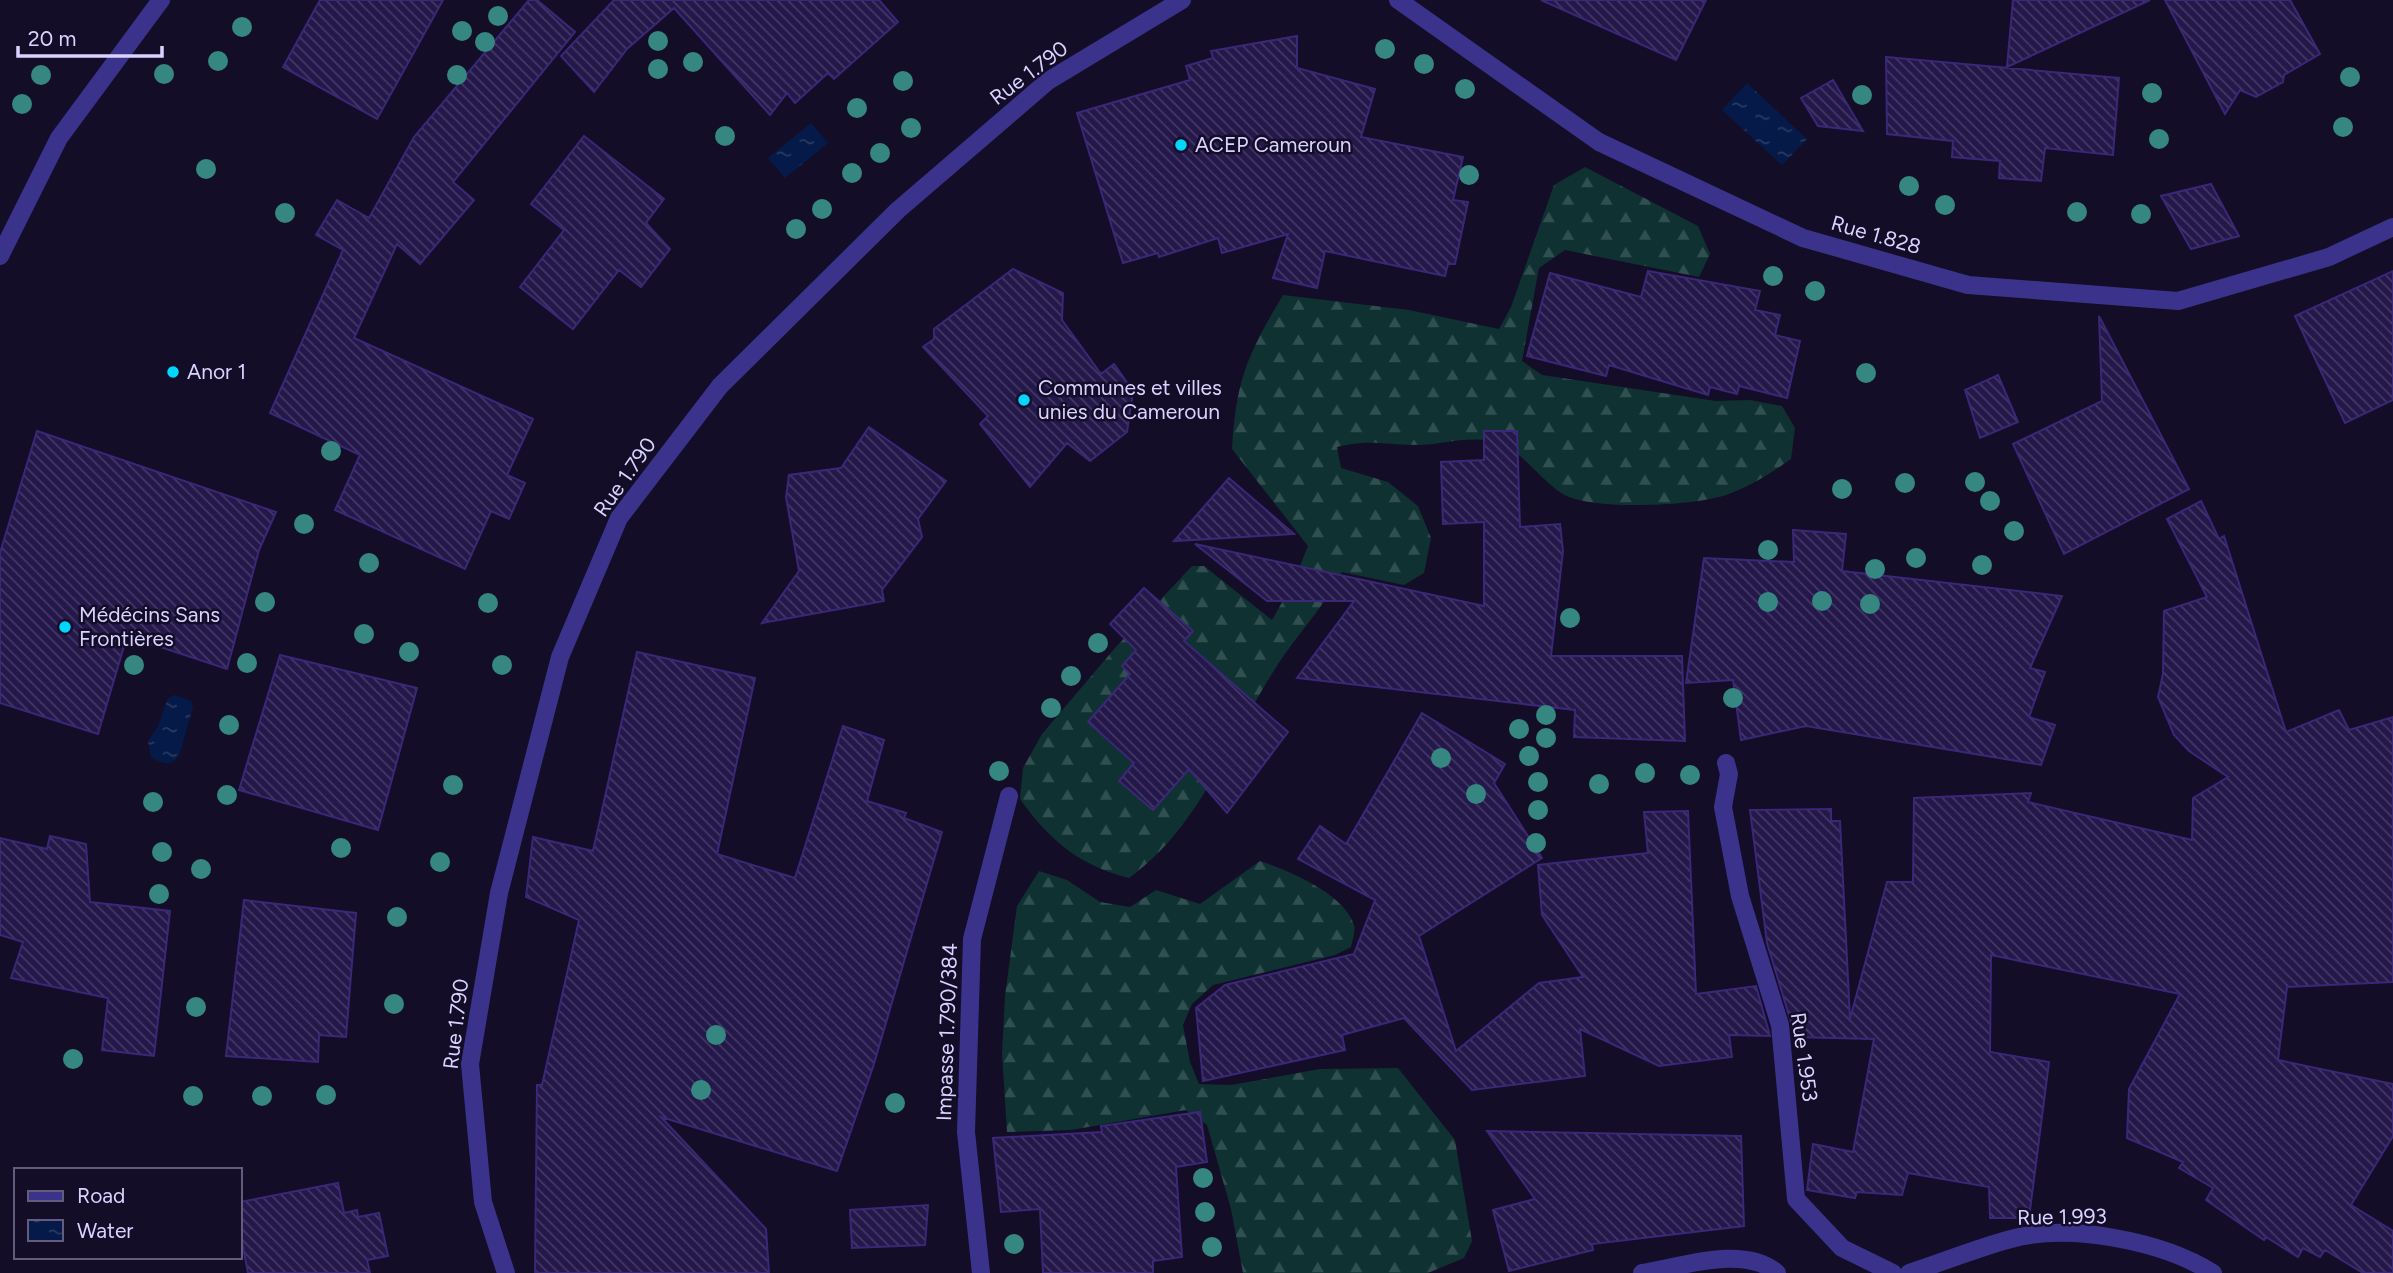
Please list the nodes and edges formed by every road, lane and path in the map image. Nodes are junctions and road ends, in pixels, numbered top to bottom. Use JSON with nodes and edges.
{"nodes":[{"id":1,"x":161,"y":0,"type":"edge"},
{"id":2,"x":1182,"y":0,"type":"edge"},
{"id":3,"x":1398,"y":0,"type":"edge"},
{"id":4,"x":2393,"y":227,"type":"edge"},
{"id":5,"x":0,"y":256,"type":"edge"},
{"id":6,"x":1726,"y":763,"type":"dead end"},
{"id":7,"x":1009,"y":796,"type":"dead end"},
{"id":8,"x":506,"y":1273,"type":"edge"},
{"id":9,"x":981,"y":1273,"type":"edge"},
{"id":10,"x":1642,"y":1273,"type":"edge"},
{"id":11,"x":1777,"y":1273,"type":"edge"},
{"id":12,"x":1893,"y":1273,"type":"edge"},
{"id":13,"x":1909,"y":1273,"type":"edge"},
{"id":14,"x":2213,"y":1273,"type":"edge"}],
"edges":[{"from":1,"to":5,"type":"street"},
{"from":2,"to":8,"type":"street","name":"Rue 1.790"},
{"from":3,"to":4,"type":"street","name":"Rue 1.828"},
{"from":6,"to":12,"type":"street","name":"Rue 1.953"},
{"from":7,"to":9,"type":"street","name":"Impasse 1.790/384"},
{"from":10,"to":11,"type":"street"},
{"from":13,"to":14,"type":"street","name":"Rue 1.993"}]}
